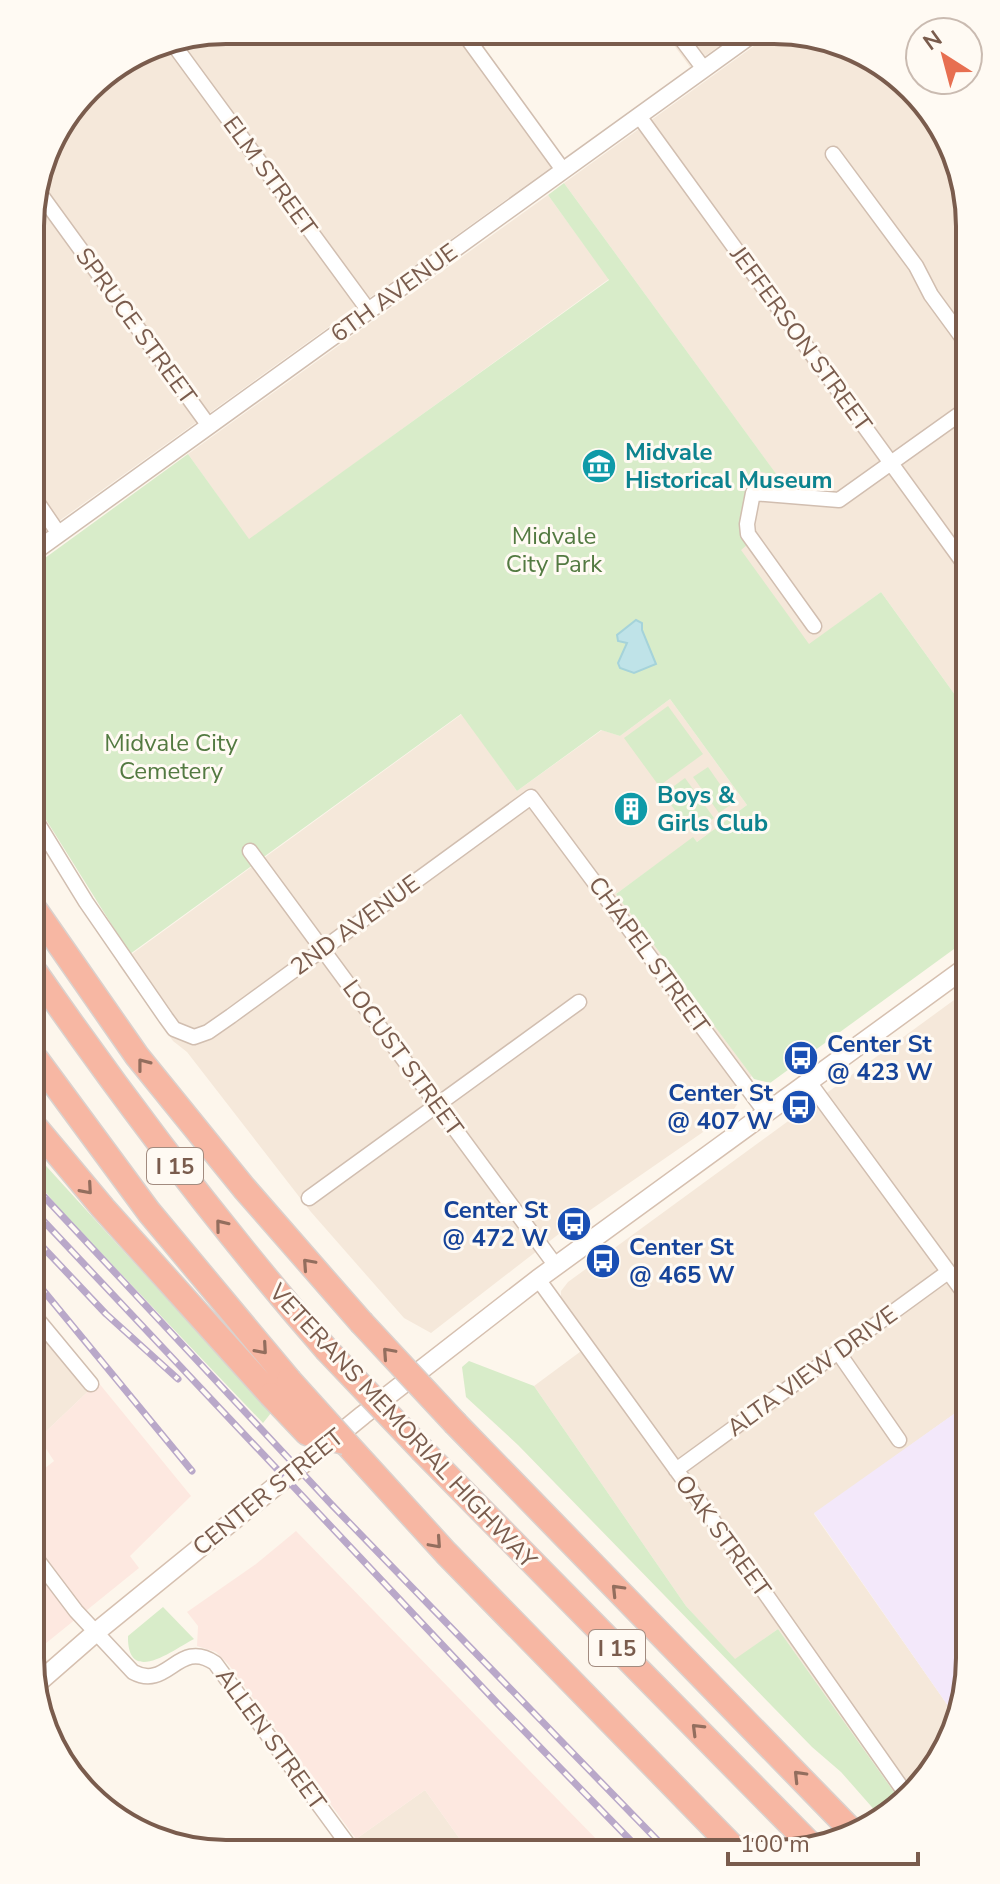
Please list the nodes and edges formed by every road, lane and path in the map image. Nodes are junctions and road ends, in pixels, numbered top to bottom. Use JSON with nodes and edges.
{"nodes":[{"id":1,"x":471,"y":44,"type":"edge"},
{"id":2,"x":685,"y":44,"type":"edge"},
{"id":3,"x":739,"y":44,"type":"edge"},
{"id":4,"x":178,"y":50,"type":"edge"},
{"id":5,"x":704,"y":69,"type":"junction"},
{"id":6,"x":639,"y":116,"type":"junction"},
{"id":7,"x":833,"y":154,"type":"dead end"},
{"id":8,"x":563,"y":170,"type":"junction"},
{"id":9,"x":46,"y":202,"type":"edge"},
{"id":10,"x":369,"y":311,"type":"junction"},
{"id":11,"x":956,"y":329,"type":"edge"},
{"id":12,"x":956,"y":417,"type":"edge"},
{"id":13,"x":209,"y":426,"type":"junction"},
{"id":14,"x":892,"y":464,"type":"junction"},
{"id":15,"x":44,"y":512,"type":"edge"},
{"id":16,"x":59,"y":534,"type":"junction"},
{"id":17,"x":44,"y":545,"type":"edge"},
{"id":18,"x":956,"y":553,"type":"edge"},
{"id":19,"x":814,"y":626,"type":"dead end"},
{"id":20,"x":531,"y":797,"type":"joint"},
{"id":21,"x":44,"y":833,"type":"edge"},
{"id":22,"x":250,"y":851,"type":"dead end"},
{"id":23,"x":44,"y":922,"type":"edge"},
{"id":24,"x":322,"y":948,"type":"junction"},
{"id":25,"x":956,"y":975,"type":"edge"},
{"id":26,"x":44,"y":984,"type":"edge"},
{"id":27,"x":579,"y":1002,"type":"dead end"},
{"id":28,"x":44,"y":1070,"type":"edge"},
{"id":29,"x":809,"y":1082,"type":"junction"},
{"id":30,"x":437,"y":1105,"type":"junction"},
{"id":31,"x":766,"y":1113,"type":"junction"},
{"id":32,"x":44,"y":1137,"type":"edge"},
{"id":33,"x":309,"y":1198,"type":"dead end"},
{"id":34,"x":556,"y":1266,"type":"junction"},
{"id":35,"x":948,"y":1272,"type":"junction"},
{"id":36,"x":538,"y":1279,"type":"junction"},
{"id":37,"x":956,"y":1283,"type":"edge"},
{"id":38,"x":44,"y":1327,"type":"edge"},
{"id":39,"x":838,"y":1352,"type":"junction"},
{"id":40,"x":91,"y":1384,"type":"dead end"},
{"id":41,"x":280,"y":1388,"type":"junction"},
{"id":42,"x":899,"y":1440,"type":"dead end"},
{"id":43,"x":676,"y":1470,"type":"junction"},
{"id":44,"x":44,"y":1568,"type":"edge"},
{"id":45,"x":95,"y":1633,"type":"junction"},
{"id":46,"x":45,"y":1677,"type":"edge"},
{"id":47,"x":902,"y":1788,"type":"edge"},
{"id":48,"x":846,"y":1824,"type":"edge"},
{"id":49,"x":803,"y":1837,"type":"edge"},
{"id":50,"x":345,"y":1840,"type":"edge"},
{"id":51,"x":726,"y":1840,"type":"edge"}],
"edges":[{"from":1,"to":8,"type":"street"},
{"from":2,"to":5,"type":"street"},
{"from":3,"to":5,"type":"street","name":"6TH AVENUE"},
{"from":4,"to":10,"type":"street","name":"ELM STREET"},
{"from":5,"to":6,"type":"street","name":"6TH AVENUE"},
{"from":6,"to":8,"type":"street","name":"6TH AVENUE"},
{"from":6,"to":14,"type":"street","name":"JEFFERSON STREET"},
{"from":7,"to":11,"type":"street"},
{"from":8,"to":10,"type":"street","name":"6TH AVENUE"},
{"from":9,"to":13,"type":"street","name":"SPRUCE STREET"},
{"from":10,"to":13,"type":"street","name":"6TH AVENUE"},
{"from":12,"to":14,"type":"street"},
{"from":13,"to":16,"type":"street","name":"6TH AVENUE"},
{"from":14,"to":18,"type":"street","name":"JEFFERSON STREET"},
{"from":14,"to":19,"type":"street"},
{"from":15,"to":16,"type":"street"},
{"from":16,"to":17,"type":"street","name":"6TH AVENUE"},
{"from":20,"to":24,"type":"street","name":"2ND AVENUE"},
{"from":20,"to":31,"type":"street","name":"CHAPEL STREET"},
{"from":21,"to":24,"type":"street","name":"2ND AVENUE"},
{"from":22,"to":24,"type":"street","name":"LOCUST STREET"},
{"from":48,"to":23,"type":"highway","one_way":true,"bridge":true},
{"from":24,"to":30,"type":"street","name":"LOCUST STREET"},
{"from":25,"to":29,"type":"main road","name":"CENTER STREET"},
{"from":49,"to":26,"type":"highway","name":"VETERANS MEMORIAL HIGHWAY","number":"I 15","one_way":true,"bridge":true},
{"from":27,"to":30,"type":"street"},
{"from":28,"to":41,"type":"highway","name":"VETERANS MEMORIAL HIGHWAY","number":"I 15","one_way":true},
{"from":29,"to":31,"type":"main road","name":"CENTER STREET"},
{"from":29,"to":35,"type":"street"},
{"from":30,"to":33,"type":"street"},
{"from":30,"to":34,"type":"street","name":"LOCUST STREET"},
{"from":31,"to":34,"type":"main road","name":"CENTER STREET"},
{"from":32,"to":41,"type":"highway","one_way":true},
{"from":34,"to":36,"type":"main road","name":"CENTER STREET"},
{"from":35,"to":37,"type":"street"},
{"from":35,"to":39,"type":"street","name":"ALTA VIEW DRIVE"},
{"from":36,"to":43,"type":"street","name":"OAK STREET"},
{"from":36,"to":45,"type":"main road","name":"CENTER STREET"},
{"from":38,"to":40,"type":"street"},
{"from":39,"to":42,"type":"street"},
{"from":39,"to":43,"type":"street","name":"ALTA VIEW DRIVE"},
{"from":41,"to":51,"type":"highway","name":"VETERANS MEMORIAL HIGHWAY","number":"I 15","one_way":true,"bridge":true},
{"from":43,"to":47,"type":"street","name":"OAK STREET"},
{"from":44,"to":45,"type":"street","name":"ALLEN STREET"},
{"from":45,"to":46,"type":"main road","name":"CENTER STREET"},
{"from":45,"to":50,"type":"street","name":"ALLEN STREET"}]}
